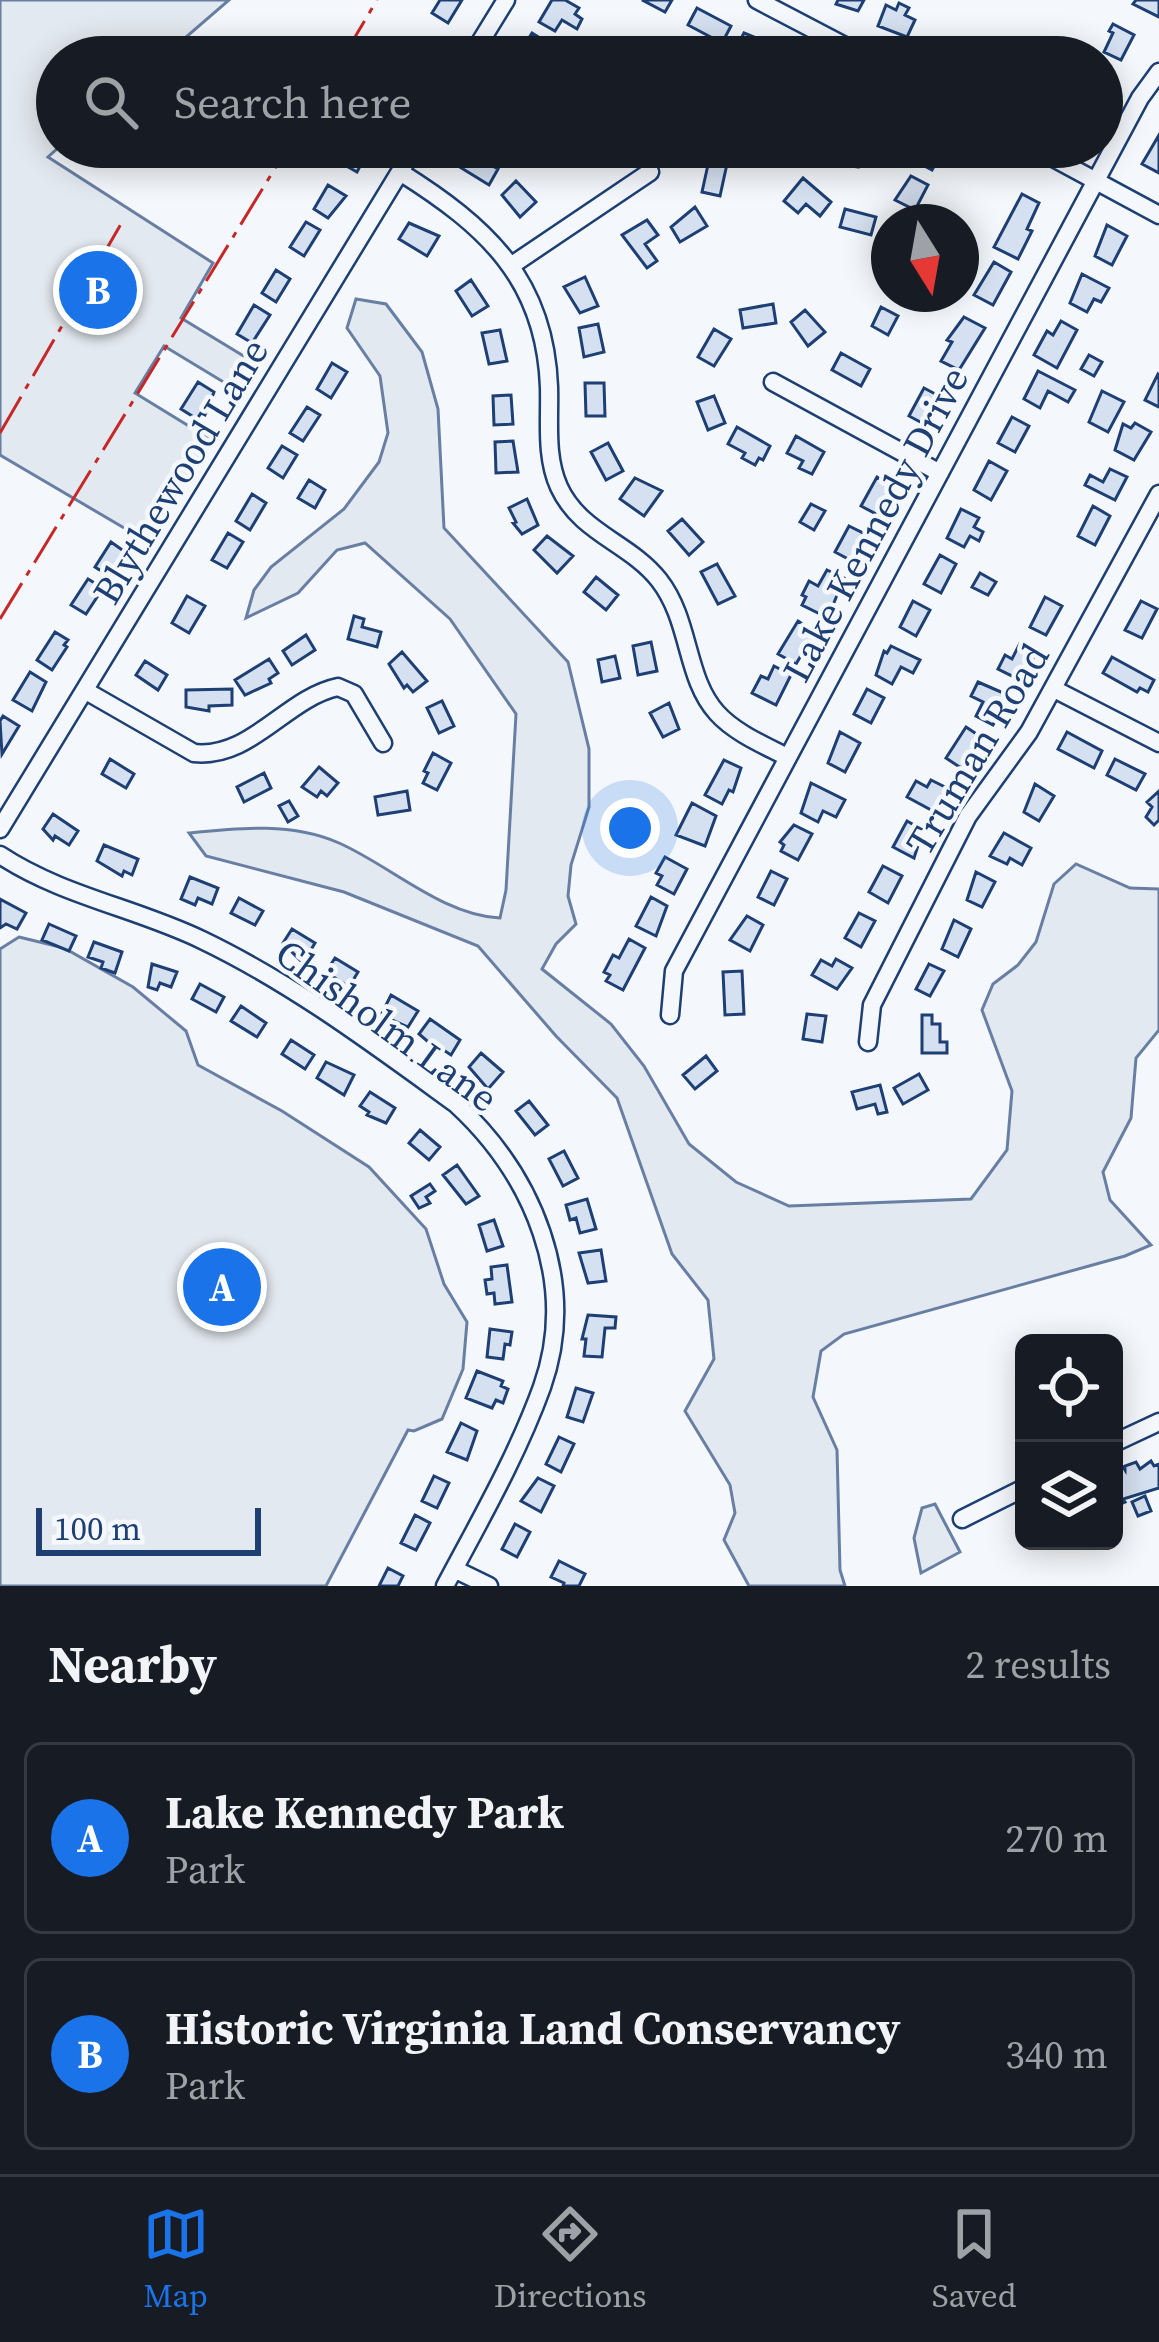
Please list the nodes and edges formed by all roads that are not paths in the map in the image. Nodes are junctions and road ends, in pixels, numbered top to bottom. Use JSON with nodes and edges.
{"nodes":[{"id":1,"x":506,"y":0,"type":"edge"},
{"id":2,"x":758,"y":0,"type":"edge"},
{"id":3,"x":484,"y":36,"type":"edge"},
{"id":4,"x":826,"y":36,"type":"edge"},
{"id":5,"x":1159,"y":72,"type":"edge"},
{"id":6,"x":1123,"y":130,"type":"edge"},
{"id":7,"x":402,"y":168,"type":"edge"},
{"id":8,"x":1072,"y":168,"type":"edge"},
{"id":9,"x":1103,"y":168,"type":"edge"},
{"id":10,"x":400,"y":172,"type":"junction"},
{"id":11,"x":650,"y":172,"type":"dead end"},
{"id":12,"x":1096,"y":181,"type":"junction"},
{"id":13,"x":1159,"y":215,"type":"edge"},
{"id":14,"x":512,"y":265,"type":"junction"},
{"id":15,"x":772,"y":382,"type":"dead end"},
{"id":16,"x":940,"y":473,"type":"junction"},
{"id":17,"x":1156,"y":506,"type":"edge"},
{"id":18,"x":1054,"y":689,"type":"junction"},
{"id":19,"x":86,"y":691,"type":"junction"},
{"id":20,"x":383,"y":743,"type":"dead end"},
{"id":21,"x":1159,"y":743,"type":"edge"},
{"id":22,"x":787,"y":757,"type":"junction"},
{"id":23,"x":0,"y":829,"type":"edge"},
{"id":24,"x":0,"y":855,"type":"edge"},
{"id":25,"x":670,"y":1015,"type":"dead end"},
{"id":26,"x":868,"y":1042,"type":"dead end"},
{"id":27,"x":1159,"y":1422,"type":"edge"},
{"id":28,"x":1116,"y":1442,"type":"edge"},
{"id":29,"x":1015,"y":1492,"type":"edge"},
{"id":30,"x":962,"y":1519,"type":"dead end"},
{"id":31,"x":449,"y":1578,"type":"edge"},
{"id":32,"x":489,"y":1586,"type":"edge"}],
"edges":[{"from":1,"to":3,"type":"street"},
{"from":2,"to":4,"type":"street"},
{"from":5,"to":6,"type":"street","name":"Lake Kennedy Drive"},
{"from":7,"to":10,"type":"street","name":"Blythewood Lane"},
{"from":8,"to":12,"type":"street"},
{"from":9,"to":12,"type":"street","name":"Lake Kennedy Drive"},
{"from":10,"to":14,"type":"street"},
{"from":10,"to":19,"type":"street","name":"Blythewood Lane"},
{"from":11,"to":14,"type":"street"},
{"from":12,"to":13,"type":"street"},
{"from":12,"to":16,"type":"street","name":"Lake Kennedy Drive"},
{"from":14,"to":22,"type":"street"},
{"from":15,"to":16,"type":"street"},
{"from":16,"to":22,"type":"street","name":"Lake Kennedy Drive"},
{"from":17,"to":18,"type":"street","name":"Truman Road"},
{"from":18,"to":21,"type":"street"},
{"from":18,"to":26,"type":"street","name":"Truman Road"},
{"from":19,"to":20,"type":"street"},
{"from":19,"to":23,"type":"street","name":"Blythewood Lane"},
{"from":22,"to":25,"type":"street","name":"Lake Kennedy Drive"},
{"from":24,"to":31,"type":"street","name":"Chisholm Lane"},
{"from":27,"to":28,"type":"street"},
{"from":29,"to":30,"type":"street"},
{"from":31,"to":32,"type":"street"}]}
